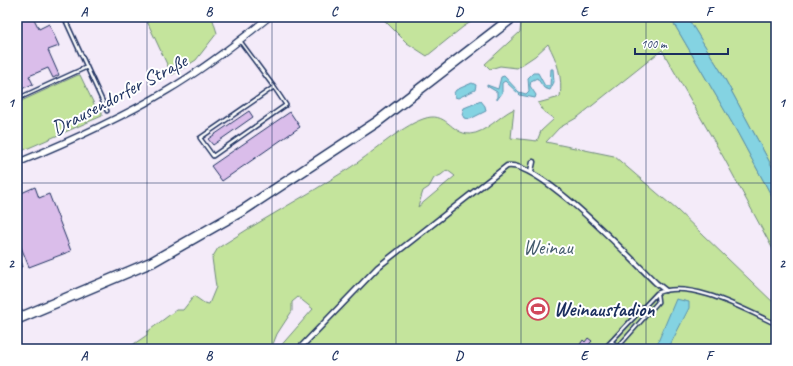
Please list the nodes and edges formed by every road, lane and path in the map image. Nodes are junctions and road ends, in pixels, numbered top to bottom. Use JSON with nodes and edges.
{"nodes":[{"id":1,"x":64,"y":17,"type":"edge"},
{"id":2,"x":269,"y":17,"type":"edge"},
{"id":3,"x":513,"y":17,"type":"edge"},
{"id":4,"x":240,"y":41,"type":"junction"},
{"id":5,"x":87,"y":67,"type":"junction"},
{"id":6,"x":274,"y":87,"type":"junction"},
{"id":7,"x":17,"y":100,"type":"edge"},
{"id":8,"x":107,"y":111,"type":"dead end"},
{"id":9,"x":533,"y":162,"type":"dead end"},
{"id":10,"x":17,"y":163,"type":"edge"},
{"id":11,"x":531,"y":171,"type":"junction"},
{"id":12,"x":17,"y":257,"type":"edge"},
{"id":13,"x":17,"y":266,"type":"edge"},
{"id":14,"x":665,"y":290,"type":"junction"},
{"id":15,"x":657,"y":293,"type":"junction"},
{"id":16,"x":17,"y":319,"type":"edge"},
{"id":17,"x":776,"y":324,"type":"edge"},
{"id":18,"x":612,"y":342,"type":"junction"},
{"id":19,"x":304,"y":347,"type":"edge"},
{"id":20,"x":299,"y":349,"type":"edge"},
{"id":21,"x":604,"y":349,"type":"edge"}],
"edges":[{"from":1,"to":5,"type":"lane"},
{"from":2,"to":4,"type":"street","name":"Drausendorfer Straße"},
{"from":3,"to":16,"type":"highway"},
{"from":4,"to":6,"type":"lane"},
{"from":4,"to":10,"type":"street","name":"Drausendorfer Straße"},
{"from":5,"to":7,"type":"lane"},
{"from":5,"to":8,"type":"lane"},
{"from":6,"to":6,"type":"lane"},
{"from":9,"to":11,"type":"street"},
{"from":11,"to":14,"type":"street"},
{"from":11,"to":19,"type":"street"},
{"from":12,"to":13,"type":"lane"},
{"from":14,"to":15,"type":"lane"},
{"from":14,"to":17,"type":"lane"},
{"from":15,"to":18,"type":"lane"},
{"from":15,"to":18,"type":"lane"},
{"from":18,"to":21,"type":"lane"},
{"from":19,"to":20,"type":"street"}]}
